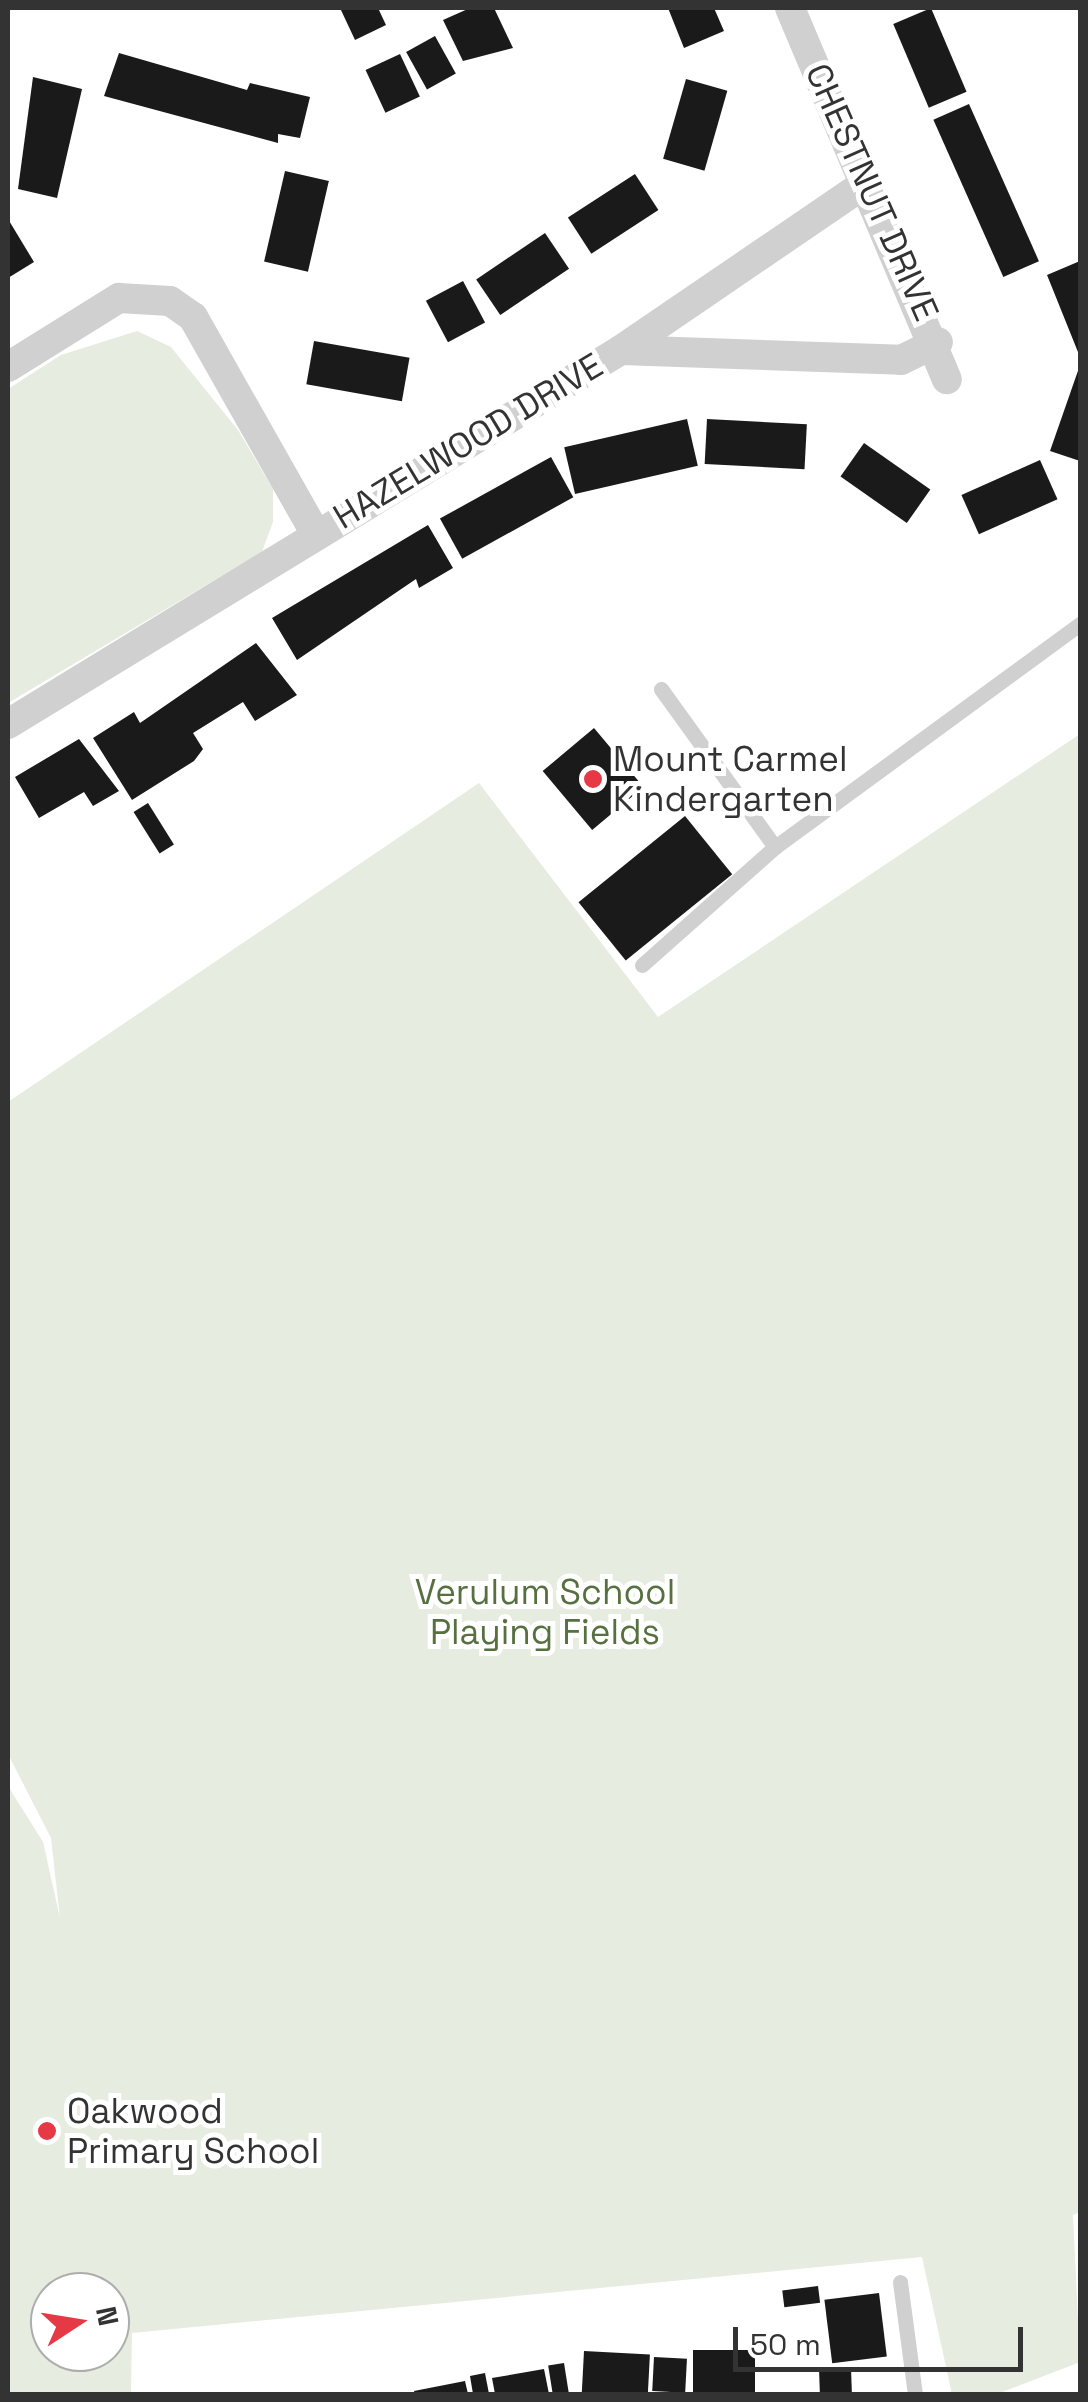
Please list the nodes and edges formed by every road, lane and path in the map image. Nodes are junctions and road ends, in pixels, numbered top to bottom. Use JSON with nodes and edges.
{"nodes":[{"id":1,"x":790,"y":8,"type":"edge"},
{"id":2,"x":866,"y":184,"type":"junction"},
{"id":3,"x":938,"y":342,"type":"junction"},
{"id":4,"x":621,"y":350,"type":"junction"},
{"id":5,"x":8,"y":367,"type":"edge"},
{"id":6,"x":947,"y":379,"type":"dead end"},
{"id":7,"x":314,"y":531,"type":"junction"},
{"id":8,"x":1080,"y":624,"type":"edge"},
{"id":9,"x":662,"y":689,"type":"dead end"},
{"id":10,"x":8,"y":724,"type":"edge"},
{"id":11,"x":775,"y":847,"type":"junction"},
{"id":12,"x":642,"y":965,"type":"dead end"},
{"id":13,"x":900,"y":2282,"type":"dead end"},
{"id":14,"x":915,"y":2394,"type":"edge"}],
"edges":[{"from":1,"to":2,"type":"street","name":"CHESTNUT DRIVE"},
{"from":2,"to":3,"type":"street","name":"CHESTNUT DRIVE"},
{"from":2,"to":4,"type":"street","name":"HAZELWOOD DRIVE"},
{"from":3,"to":4,"type":"street","name":"HAZELWOOD DRIVE"},
{"from":3,"to":6,"type":"street","name":"CHESTNUT DRIVE"},
{"from":4,"to":7,"type":"street","name":"HAZELWOOD DRIVE"},
{"from":5,"to":7,"type":"street","name":"HAZELWOOD DRIVE"},
{"from":7,"to":10,"type":"street","name":"HAZELWOOD DRIVE"},
{"from":8,"to":11,"type":"lane"},
{"from":9,"to":11,"type":"lane"},
{"from":11,"to":12,"type":"lane"},
{"from":13,"to":14,"type":"lane"}]}
